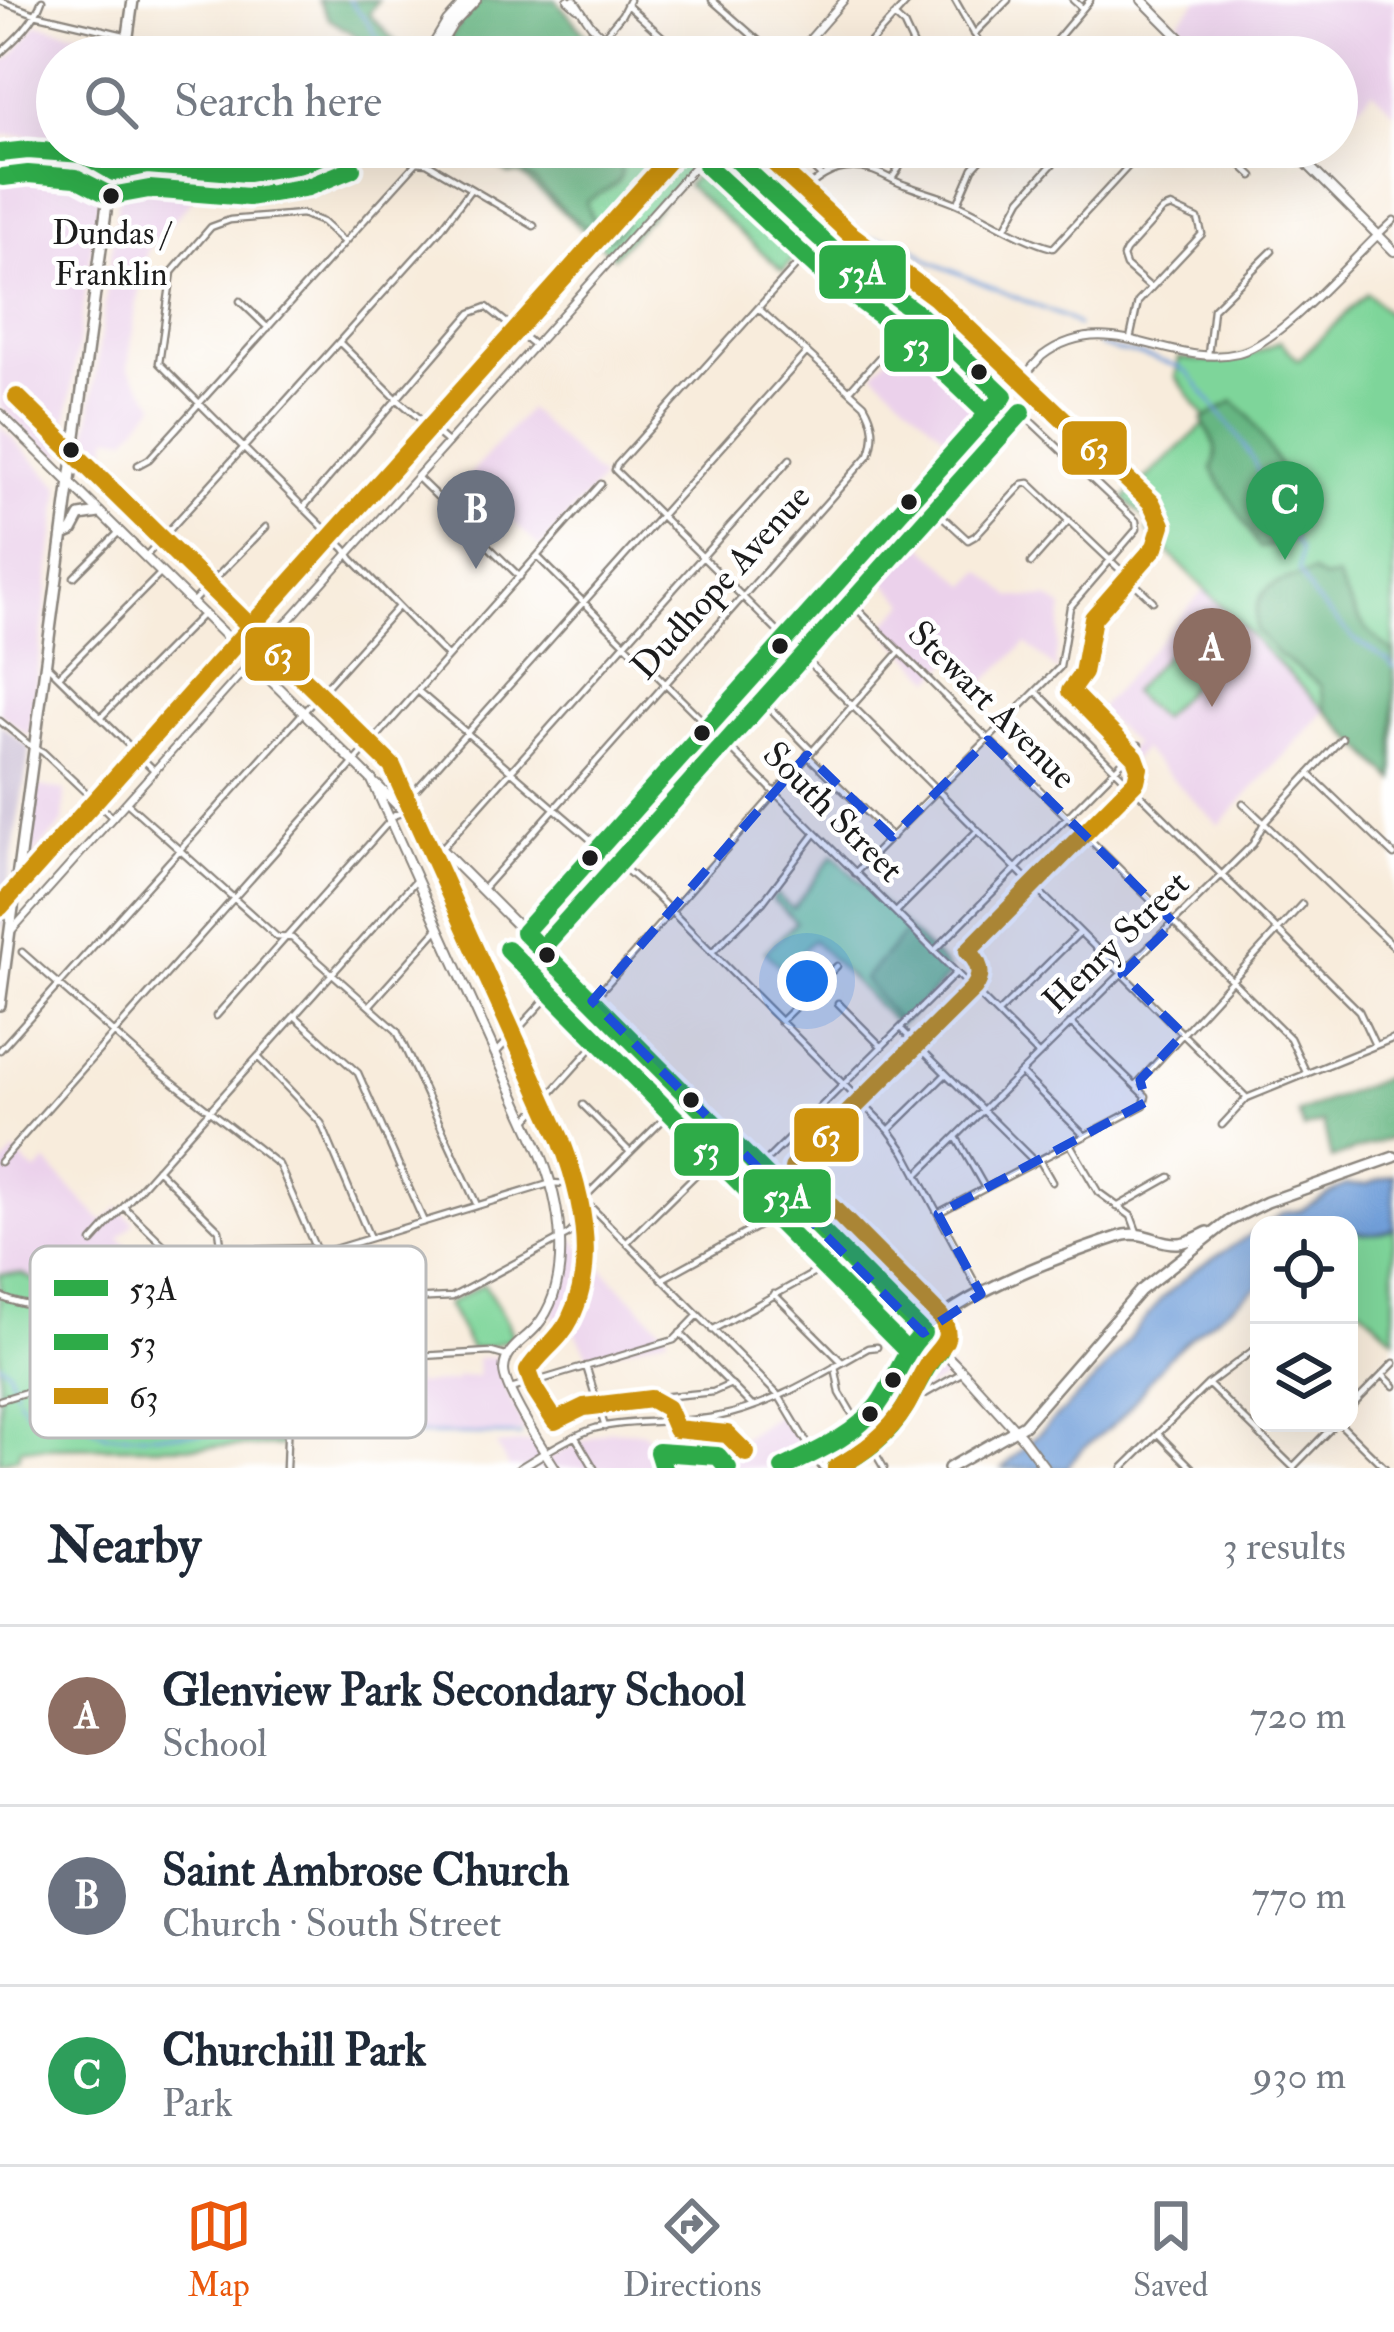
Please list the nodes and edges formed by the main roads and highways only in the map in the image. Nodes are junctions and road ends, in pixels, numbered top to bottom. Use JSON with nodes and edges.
{"nodes":[{"id":1,"x":133,"y":0,"type":"edge"},
{"id":2,"x":472,"y":0,"type":"edge"},
{"id":3,"x":1142,"y":0,"type":"edge"},
{"id":4,"x":128,"y":36,"type":"edge"},
{"id":5,"x":440,"y":36,"type":"edge"},
{"id":6,"x":1178,"y":36,"type":"edge"},
{"id":7,"x":36,"y":144,"type":"edge"},
{"id":8,"x":0,"y":149,"type":"edge"},
{"id":9,"x":36,"y":151,"type":"edge"},
{"id":10,"x":103,"y":168,"type":"edge"},
{"id":11,"x":106,"y":168,"type":"edge"},
{"id":12,"x":133,"y":168,"type":"edge"},
{"id":13,"x":174,"y":168,"type":"edge"},
{"id":14,"x":279,"y":168,"type":"edge"},
{"id":15,"x":1311,"y":168,"type":"edge"},
{"id":16,"x":123,"y":170,"type":"junction"},
{"id":17,"x":108,"y":196,"type":"junction"},
{"id":18,"x":1394,"y":251,"type":"edge"},
{"id":19,"x":0,"y":414,"type":"edge"},
{"id":20,"x":70,"y":483,"type":"junction"},
{"id":21,"x":99,"y":513,"type":"junction"},
{"id":22,"x":63,"y":535,"type":"junction"},
{"id":23,"x":372,"y":780,"type":"junction"},
{"id":24,"x":2,"y":966,"type":"edge"},
{"id":25,"x":0,"y":1006,"type":"edge"},
{"id":26,"x":1394,"y":1157,"type":"edge"},
{"id":27,"x":1229,"y":1221,"type":"junction"},
{"id":28,"x":1153,"y":1238,"type":"junction"},
{"id":29,"x":1176,"y":1262,"type":"junction"},
{"id":30,"x":923,"y":1333,"type":"junction"},
{"id":31,"x":1016,"y":1429,"type":"junction"},
{"id":32,"x":555,"y":1468,"type":"edge"},
{"id":33,"x":783,"y":1468,"type":"edge"},
{"id":34,"x":949,"y":1468,"type":"edge"},
{"id":35,"x":1045,"y":1468,"type":"edge"}],
"edges":[{"from":1,"to":4,"type":"main road"},
{"from":2,"to":5,"type":"main road"},
{"from":3,"to":6,"type":"main road"},
{"from":7,"to":8,"type":"main road"},
{"from":8,"to":9,"type":"main road"},
{"from":10,"to":17,"type":"main road"},
{"from":11,"to":16,"type":"main road"},
{"from":12,"to":16,"type":"main road"},
{"from":13,"to":14,"type":"main road"},
{"from":15,"to":18,"type":"main road"},
{"from":16,"to":17,"type":"main road"},
{"from":17,"to":20,"type":"main road"},
{"from":19,"to":20,"type":"main road"},
{"from":20,"to":21,"type":"main road"},
{"from":20,"to":22,"type":"main road"},
{"from":21,"to":22,"type":"main road"},
{"from":21,"to":23,"type":"main road"},
{"from":22,"to":24,"type":"main road"},
{"from":23,"to":30,"type":"main road"},
{"from":23,"to":32,"type":"main road"},
{"from":24,"to":25,"type":"main road"},
{"from":26,"to":27,"type":"main road"},
{"from":27,"to":28,"type":"main road"},
{"from":27,"to":29,"type":"main road"},
{"from":28,"to":29,"type":"main road"},
{"from":28,"to":30,"type":"main road"},
{"from":29,"to":31,"type":"main road"},
{"from":30,"to":31,"type":"main road"},
{"from":30,"to":33,"type":"main road"},
{"from":31,"to":34,"type":"main road"},
{"from":31,"to":35,"type":"main road"}]}
